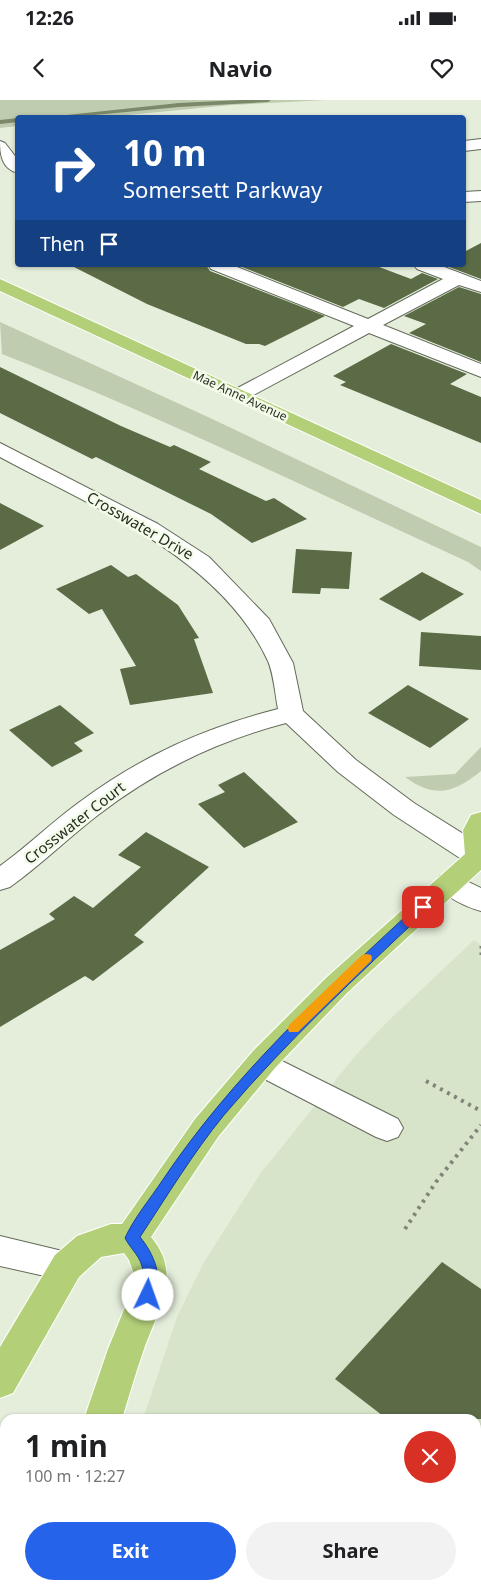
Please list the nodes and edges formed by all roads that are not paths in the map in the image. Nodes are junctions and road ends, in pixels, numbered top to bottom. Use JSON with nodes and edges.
{"nodes":[{"id":1,"x":481,"y":144,"type":"edge"},
{"id":2,"x":0,"y":146,"type":"edge"},
{"id":3,"x":466,"y":146,"type":"edge"},
{"id":4,"x":15,"y":166,"type":"edge"},
{"id":5,"x":481,"y":196,"type":"edge"},
{"id":6,"x":466,"y":197,"type":"edge"},
{"id":7,"x":222,"y":267,"type":"edge"},
{"id":8,"x":428,"y":267,"type":"edge"},
{"id":9,"x":458,"y":278,"type":"junction"},
{"id":10,"x":0,"y":284,"type":"edge"},
{"id":11,"x":481,"y":287,"type":"edge"},
{"id":12,"x":369,"y":326,"type":"junction"},
{"id":13,"x":481,"y":371,"type":"edge"},
{"id":14,"x":239,"y":395,"type":"junction"},
{"id":15,"x":5,"y":457,"type":"edge"},
{"id":16,"x":481,"y":508,"type":"edge"},
{"id":17,"x":291,"y":714,"type":"junction"},
{"id":18,"x":481,"y":821,"type":"edge"},
{"id":19,"x":480,"y":857,"type":"edge"},
{"id":20,"x":0,"y":880,"type":"edge"},
{"id":21,"x":450,"y":883,"type":"junction"},
{"id":22,"x":481,"y":901,"type":"edge"},
{"id":23,"x":262,"y":1063,"type":"junction"},
{"id":24,"x":387,"y":1128,"type":"dead end"},
{"id":25,"x":132,"y":1238,"type":"junction"},
{"id":26,"x":0,"y":1251,"type":"edge"},
{"id":27,"x":67,"y":1266,"type":"junction"},
{"id":28,"x":0,"y":1381,"type":"edge"},
{"id":29,"x":105,"y":1414,"type":"edge"}],
"edges":[{"from":1,"to":3,"type":"street"},
{"from":2,"to":4,"type":"street"},
{"from":5,"to":6,"type":"street"},
{"from":7,"to":12,"type":"street"},
{"from":8,"to":9,"type":"street"},
{"from":9,"to":11,"type":"street"},
{"from":9,"to":12,"type":"street"},
{"from":10,"to":14,"type":"main road","name":"Mae Anne Avenue"},
{"from":12,"to":13,"type":"street"},
{"from":12,"to":14,"type":"street"},
{"from":14,"to":16,"type":"main road","name":"Mae Anne Avenue"},
{"from":15,"to":17,"type":"street","name":"Crosswater Drive"},
{"from":17,"to":19,"type":"street"},
{"from":17,"to":20,"type":"street","name":"Crosswater Court"},
{"from":18,"to":19,"type":"main road"},
{"from":19,"to":21,"type":"main road"},
{"from":21,"to":22,"type":"street"},
{"from":21,"to":23,"type":"main road"},
{"from":23,"to":24,"type":"street"},
{"from":23,"to":25,"type":"main road"},
{"from":25,"to":27,"type":"main road"},
{"from":25,"to":29,"type":"main road"},
{"from":26,"to":27,"type":"street"},
{"from":27,"to":28,"type":"main road"}]}
